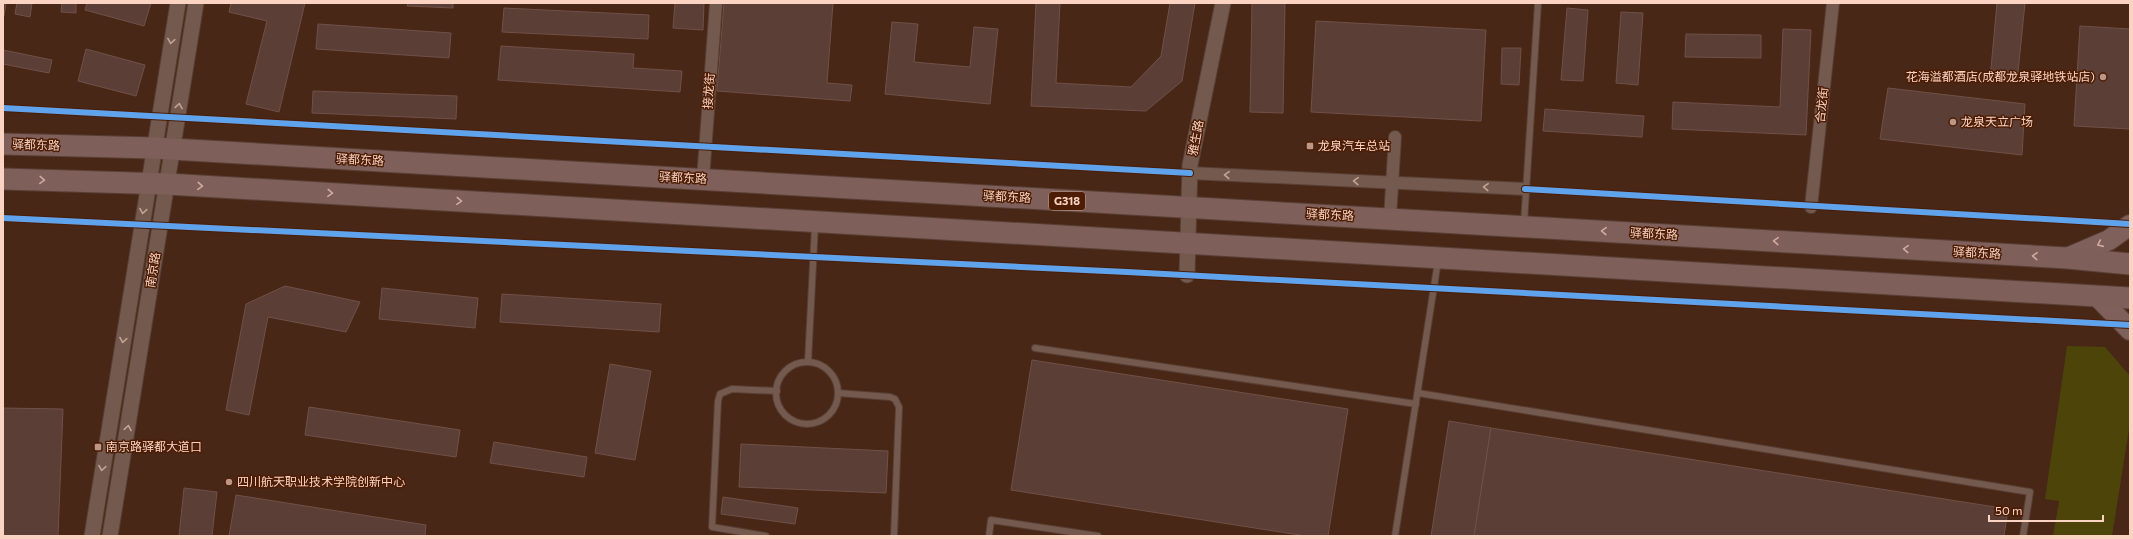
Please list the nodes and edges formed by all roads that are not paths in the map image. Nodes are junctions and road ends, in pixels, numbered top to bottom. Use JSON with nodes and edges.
{"nodes":[{"id":1,"x":178,"y":3,"type":"edge"},
{"id":2,"x":196,"y":3,"type":"edge"},
{"id":3,"x":716,"y":3,"type":"edge"},
{"id":4,"x":1223,"y":3,"type":"edge"},
{"id":5,"x":1538,"y":3,"type":"edge"},
{"id":6,"x":1833,"y":3,"type":"edge"},
{"id":7,"x":1395,"y":137,"type":"dead end"},
{"id":8,"x":3,"y":144,"type":"edge"},
{"id":9,"x":163,"y":148,"type":"junction"},
{"id":10,"x":1190,"y":173,"type":"junction"},
{"id":11,"x":3,"y":179,"type":"edge"},
{"id":12,"x":703,"y":179,"type":"junction"},
{"id":13,"x":1391,"y":182,"type":"junction"},
{"id":14,"x":157,"y":184,"type":"junction"},
{"id":15,"x":1525,"y":189,"type":"junction"},
{"id":16,"x":1811,"y":207,"type":"dead end"},
{"id":17,"x":1188,"y":208,"type":"junction"},
{"id":18,"x":1390,"y":218,"type":"junction"},
{"id":19,"x":815,"y":221,"type":"junction"},
{"id":20,"x":2130,"y":225,"type":"edge"},
{"id":21,"x":1523,"y":227,"type":"junction"},
{"id":22,"x":1187,"y":243,"type":"junction"},
{"id":23,"x":2067,"y":258,"type":"junction"},
{"id":24,"x":1439,"y":259,"type":"junction"},
{"id":25,"x":2130,"y":264,"type":"edge"},
{"id":26,"x":1187,"y":276,"type":"dead end"},
{"id":27,"x":2097,"y":296,"type":"junction"},
{"id":28,"x":2130,"y":298,"type":"edge"},
{"id":29,"x":2130,"y":330,"type":"edge"},
{"id":30,"x":1035,"y":348,"type":"dead end"},
{"id":31,"x":808,"y":362,"type":"junction"},
{"id":32,"x":776,"y":390,"type":"junction"},
{"id":33,"x":838,"y":393,"type":"junction"},
{"id":34,"x":1418,"y":393,"type":"junction"},
{"id":35,"x":1416,"y":404,"type":"junction"},
{"id":36,"x":92,"y":536,"type":"edge"},
{"id":37,"x":110,"y":536,"type":"edge"},
{"id":38,"x":766,"y":536,"type":"edge"},
{"id":39,"x":894,"y":536,"type":"edge"},
{"id":40,"x":989,"y":536,"type":"edge"},
{"id":41,"x":1098,"y":536,"type":"edge"},
{"id":42,"x":1395,"y":536,"type":"edge"},
{"id":43,"x":2023,"y":536,"type":"edge"}],
"edges":[{"from":1,"to":9,"type":"street","one_way":true},
{"from":9,"to":2,"type":"street","name":"南京路","one_way":true},
{"from":3,"to":12,"type":"street","name":"接龙街"},
{"from":4,"to":10,"type":"street","name":"雅生路"},
{"from":5,"to":15,"type":"lane"},
{"from":6,"to":16,"type":"street","name":"合龙街"},
{"from":7,"to":13,"type":"street"},
{"from":8,"to":9,"type":"highway","name":"驿都东路","number":"G318"},
{"from":9,"to":12,"type":"highway","name":"驿都东路","number":"G318"},
{"from":9,"to":14,"type":"street","name":"南京路"},
{"from":13,"to":10,"type":"street","one_way":true},
{"from":10,"to":17,"type":"street","name":"雅生路"},
{"from":11,"to":14,"type":"highway","one_way":true},
{"from":12,"to":17,"type":"highway","name":"驿都东路","number":"G318"},
{"from":15,"to":13,"type":"street","one_way":true},
{"from":13,"to":18,"type":"street"},
{"from":14,"to":19,"type":"highway","one_way":true},
{"from":14,"to":36,"type":"street","one_way":true},
{"from":37,"to":14,"type":"street","name":"南京路","one_way":true},
{"from":15,"to":21,"type":"lane"},
{"from":17,"to":18,"type":"highway","name":"驿都东路","number":"G318"},
{"from":17,"to":22,"type":"street","name":"雅生路"},
{"from":18,"to":21,"type":"highway","name":"驿都东路","number":"G318"},
{"from":19,"to":22,"type":"highway"},
{"from":19,"to":31,"type":"lane"},
{"from":20,"to":23,"type":"main road","one_way":true},
{"from":23,"to":21,"type":"highway","name":"驿都东路","number":"G318","one_way":true},
{"from":22,"to":24,"type":"highway"},
{"from":22,"to":26,"type":"street","name":"雅生路"},
{"from":23,"to":25,"type":"highway","name":"驿都东路","number":"G318"},
{"from":24,"to":27,"type":"highway"},
{"from":24,"to":34,"type":"lane"},
{"from":27,"to":28,"type":"highway"},
{"from":27,"to":29,"type":"main road"},
{"from":30,"to":35,"type":"lane"},
{"from":31,"to":32,"type":"lane"},
{"from":31,"to":33,"type":"lane"},
{"from":32,"to":33,"type":"lane"},
{"from":32,"to":38,"type":"lane"},
{"from":33,"to":39,"type":"lane"},
{"from":34,"to":35,"type":"lane"},
{"from":34,"to":43,"type":"lane"},
{"from":35,"to":42,"type":"lane"},
{"from":40,"to":41,"type":"lane"}]}
